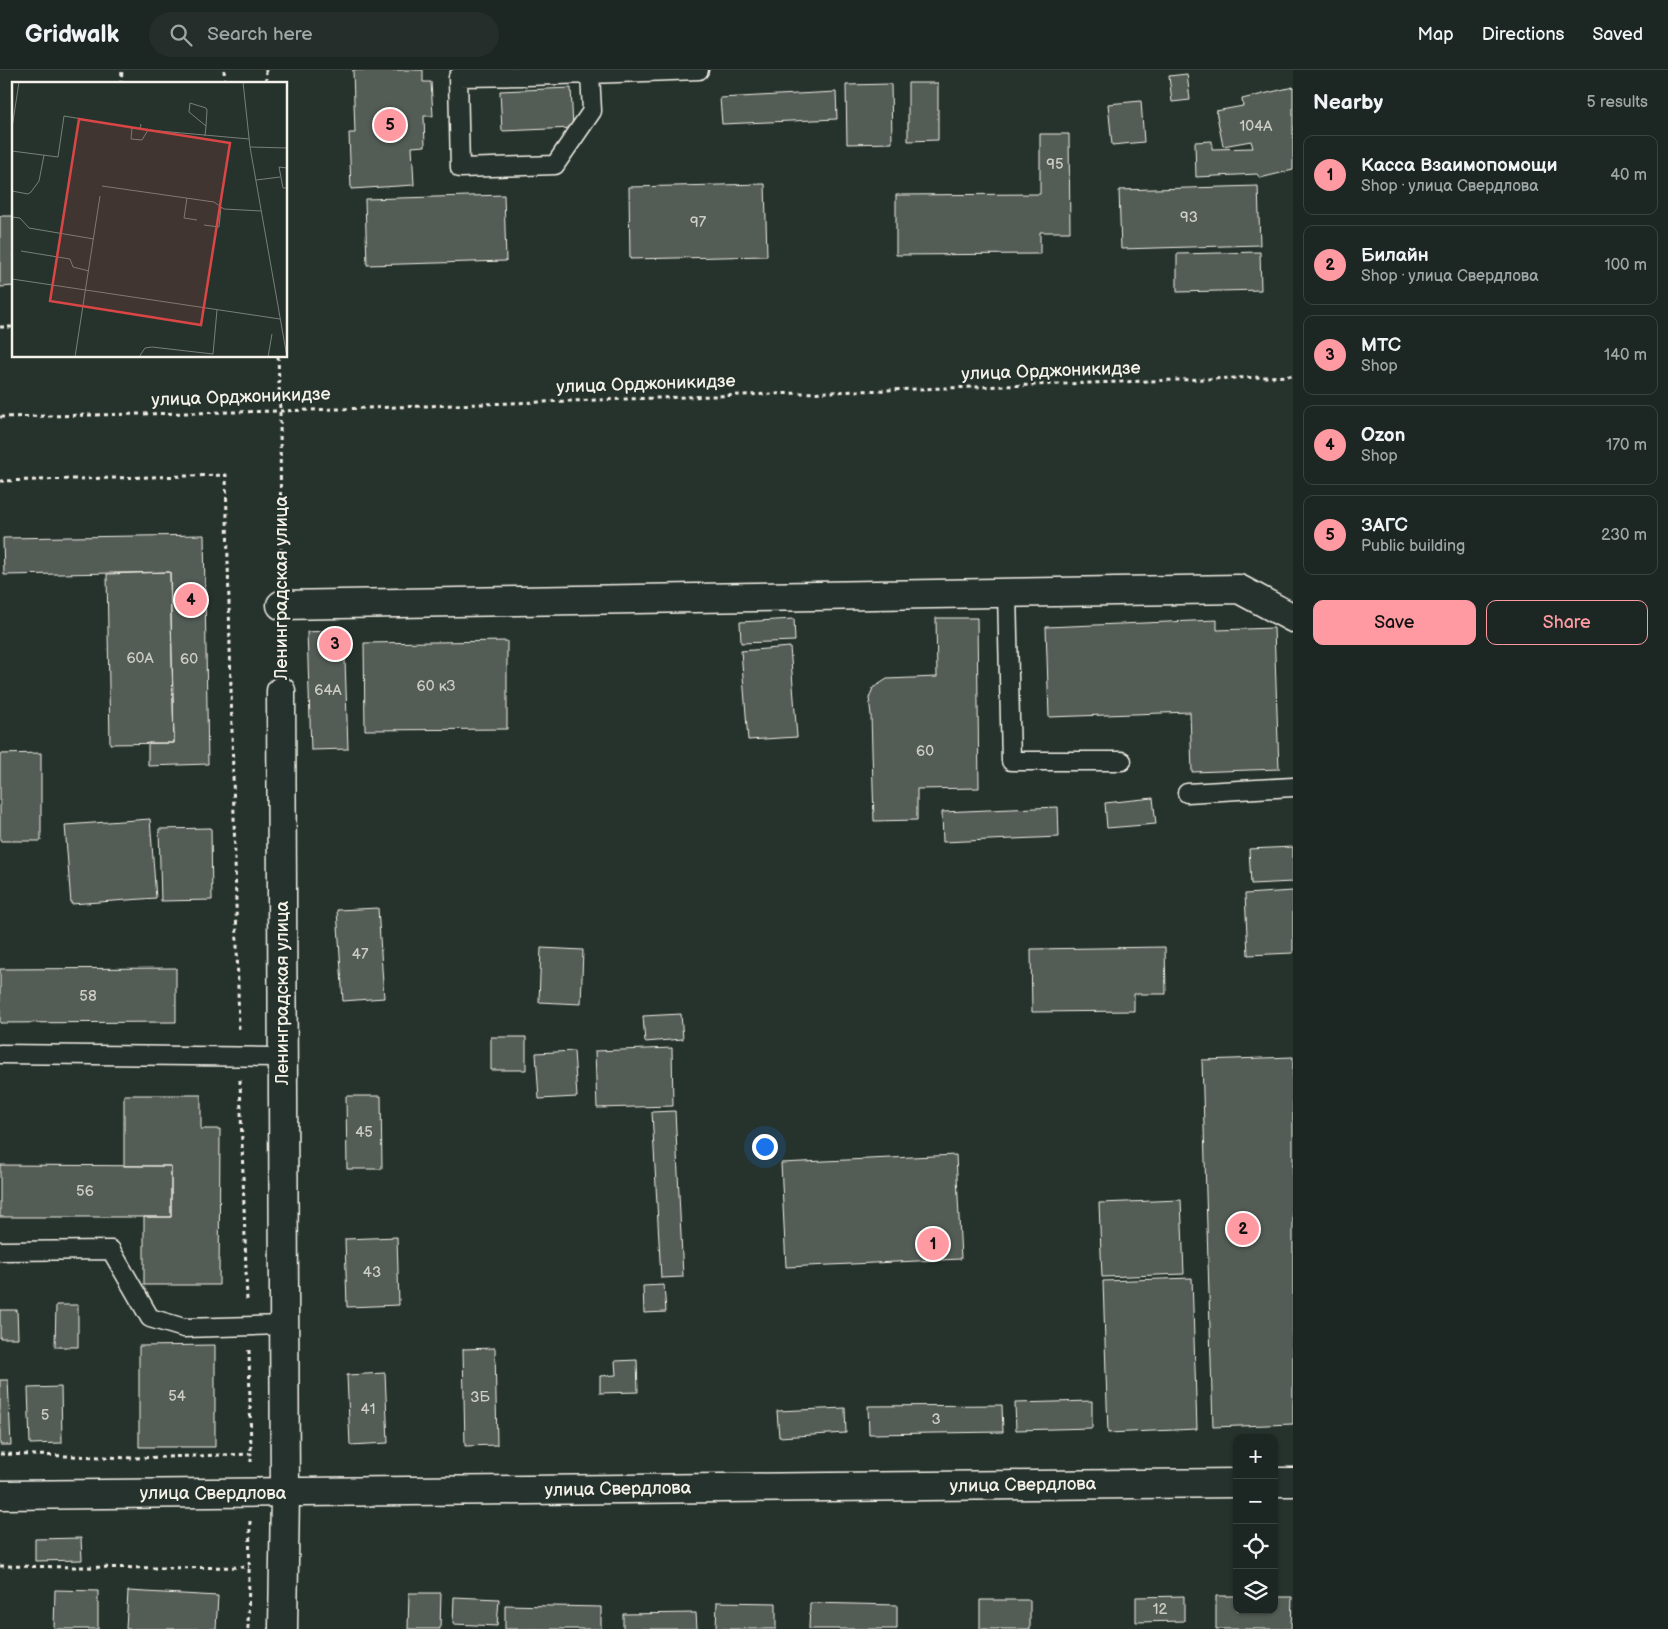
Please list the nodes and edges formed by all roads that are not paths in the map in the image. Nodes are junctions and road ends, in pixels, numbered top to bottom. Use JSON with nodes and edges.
{"nodes":[{"id":1,"x":699,"y":70,"type":"edge"},
{"id":2,"x":526,"y":73,"type":"edge"},
{"id":3,"x":590,"y":74,"type":"junction"},
{"id":4,"x":1007,"y":593,"type":"junction"},
{"id":5,"x":281,"y":605,"type":"road end"},
{"id":6,"x":1293,"y":618,"type":"edge"},
{"id":7,"x":281,"y":691,"type":"road end"},
{"id":8,"x":1122,"y":761,"type":"dead end"},
{"id":9,"x":1293,"y":787,"type":"edge"},
{"id":10,"x":1187,"y":793,"type":"dead end"},
{"id":11,"x":0,"y":1054,"type":"edge"},
{"id":12,"x":283,"y":1057,"type":"junction"},
{"id":13,"x":0,"y":1251,"type":"edge"},
{"id":14,"x":284,"y":1325,"type":"junction"},
{"id":15,"x":1278,"y":1482,"type":"edge"},
{"id":16,"x":1293,"y":1482,"type":"edge"},
{"id":17,"x":1233,"y":1483,"type":"edge"},
{"id":18,"x":285,"y":1493,"type":"junction"},
{"id":19,"x":0,"y":1495,"type":"edge"},
{"id":20,"x":283,"y":1629,"type":"edge"}],
"edges":[{"from":1,"to":3,"type":"lane"},
{"from":2,"to":3,"type":"lane"},
{"from":2,"to":3,"type":"lane"},
{"from":4,"to":5,"type":"street"},
{"from":4,"to":6,"type":"street"},
{"from":4,"to":8,"type":"lane"},
{"from":7,"to":12,"type":"street","name":"Ленинградская улица"},
{"from":9,"to":10,"type":"lane"},
{"from":11,"to":12,"type":"lane"},
{"from":12,"to":14,"type":"street","name":"Ленинградская улица"},
{"from":13,"to":14,"type":"lane"},
{"from":14,"to":18,"type":"street","name":"Ленинградская улица"},
{"from":15,"to":16,"type":"street"},
{"from":17,"to":18,"type":"street","name":"улица Свердлова"},
{"from":18,"to":19,"type":"street","name":"улица Свердлова"},
{"from":18,"to":20,"type":"street","name":"Ленинградская улица"}]}
